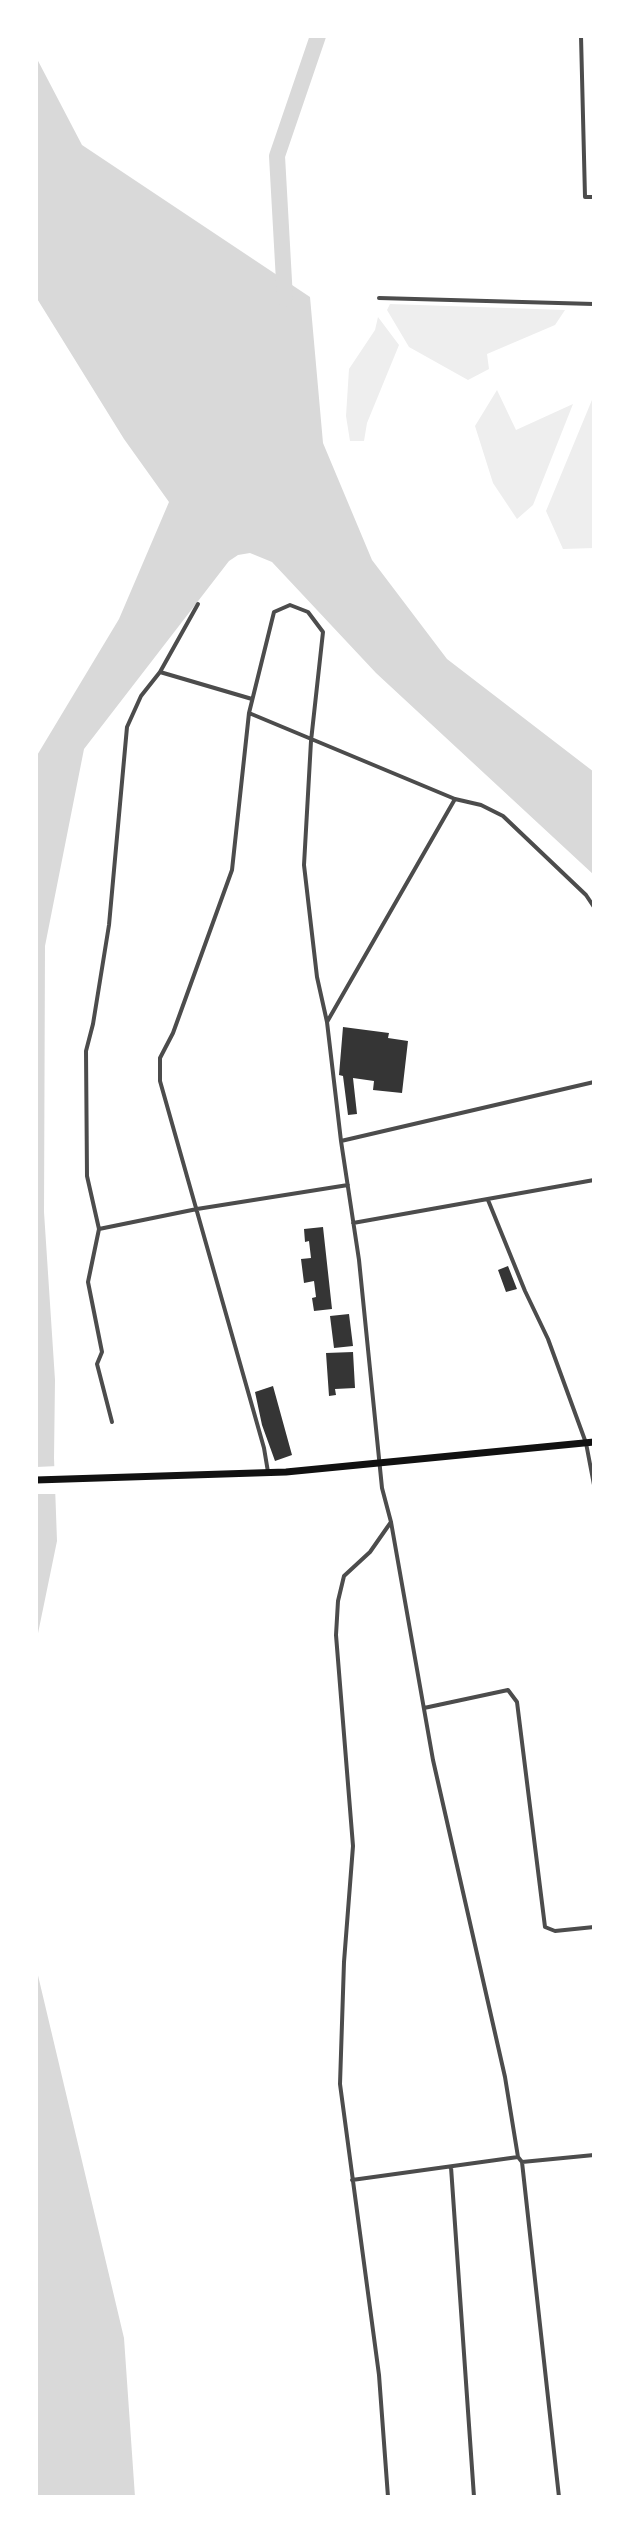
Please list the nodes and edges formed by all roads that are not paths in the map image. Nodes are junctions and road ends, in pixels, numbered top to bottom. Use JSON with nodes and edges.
{"nodes":[{"id":1,"x":581,"y":36,"type":"edge"},
{"id":2,"x":594,"y":197,"type":"edge"},
{"id":3,"x":379,"y":298,"type":"dead end"},
{"id":4,"x":594,"y":304,"type":"edge"},
{"id":5,"x":198,"y":604,"type":"dead end"},
{"id":6,"x":160,"y":672,"type":"junction"},
{"id":7,"x":252,"y":699,"type":"junction"},
{"id":8,"x":249,"y":713,"type":"junction"},
{"id":9,"x":311,"y":741,"type":"junction"},
{"id":10,"x":455,"y":799,"type":"junction"},
{"id":11,"x":594,"y":907,"type":"edge"},
{"id":12,"x":327,"y":1022,"type":"junction"},
{"id":13,"x":594,"y":1082,"type":"edge"},
{"id":14,"x":341,"y":1141,"type":"junction"},
{"id":15,"x":594,"y":1180,"type":"edge"},
{"id":16,"x":348,"y":1185,"type":"junction"},
{"id":17,"x":488,"y":1200,"type":"junction"},
{"id":18,"x":197,"y":1209,"type":"junction"},
{"id":19,"x":353,"y":1223,"type":"junction"},
{"id":20,"x":99,"y":1229,"type":"junction"},
{"id":21,"x":112,"y":1422,"type":"dead end"},
{"id":22,"x":590,"y":1442,"type":"edge"},
{"id":23,"x":379,"y":1464,"type":"junction"},
{"id":24,"x":268,"y":1472,"type":"junction"},
{"id":25,"x":36,"y":1480,"type":"edge"},
{"id":26,"x":594,"y":1485,"type":"edge"},
{"id":27,"x":391,"y":1522,"type":"junction"},
{"id":28,"x":424,"y":1708,"type":"junction"},
{"id":29,"x":594,"y":1927,"type":"edge"},
{"id":30,"x":594,"y":2155,"type":"edge"},
{"id":31,"x":520,"y":2160,"type":"junction"},
{"id":32,"x":451,"y":2167,"type":"junction"},
{"id":33,"x":352,"y":2180,"type":"junction"},
{"id":34,"x":388,"y":2497,"type":"edge"},
{"id":35,"x":474,"y":2497,"type":"edge"},
{"id":36,"x":559,"y":2497,"type":"edge"}],
"edges":[{"from":1,"to":2,"type":"street"},
{"from":3,"to":4,"type":"street"},
{"from":5,"to":6,"type":"street"},
{"from":6,"to":7,"type":"street"},
{"from":6,"to":20,"type":"street"},
{"from":7,"to":8,"type":"street"},
{"from":7,"to":9,"type":"street"},
{"from":8,"to":9,"type":"street"},
{"from":8,"to":18,"type":"street"},
{"from":9,"to":10,"type":"street"},
{"from":9,"to":12,"type":"street"},
{"from":10,"to":11,"type":"street"},
{"from":10,"to":12,"type":"street"},
{"from":12,"to":14,"type":"street"},
{"from":13,"to":14,"type":"street"},
{"from":14,"to":16,"type":"street"},
{"from":15,"to":17,"type":"street"},
{"from":16,"to":18,"type":"street"},
{"from":16,"to":19,"type":"street"},
{"from":17,"to":19,"type":"street"},
{"from":17,"to":22,"type":"street"},
{"from":18,"to":20,"type":"street"},
{"from":18,"to":24,"type":"street"},
{"from":19,"to":23,"type":"street"},
{"from":20,"to":21,"type":"street"},
{"from":22,"to":23,"type":"highway"},
{"from":22,"to":26,"type":"street"},
{"from":23,"to":24,"type":"highway"},
{"from":23,"to":27,"type":"street"},
{"from":24,"to":25,"type":"highway"},
{"from":27,"to":28,"type":"street"},
{"from":27,"to":33,"type":"street"},
{"from":28,"to":29,"type":"street"},
{"from":28,"to":31,"type":"street"},
{"from":30,"to":31,"type":"street"},
{"from":31,"to":32,"type":"street"},
{"from":31,"to":36,"type":"street"},
{"from":32,"to":33,"type":"street"},
{"from":32,"to":35,"type":"street"},
{"from":33,"to":34,"type":"street"}]}
